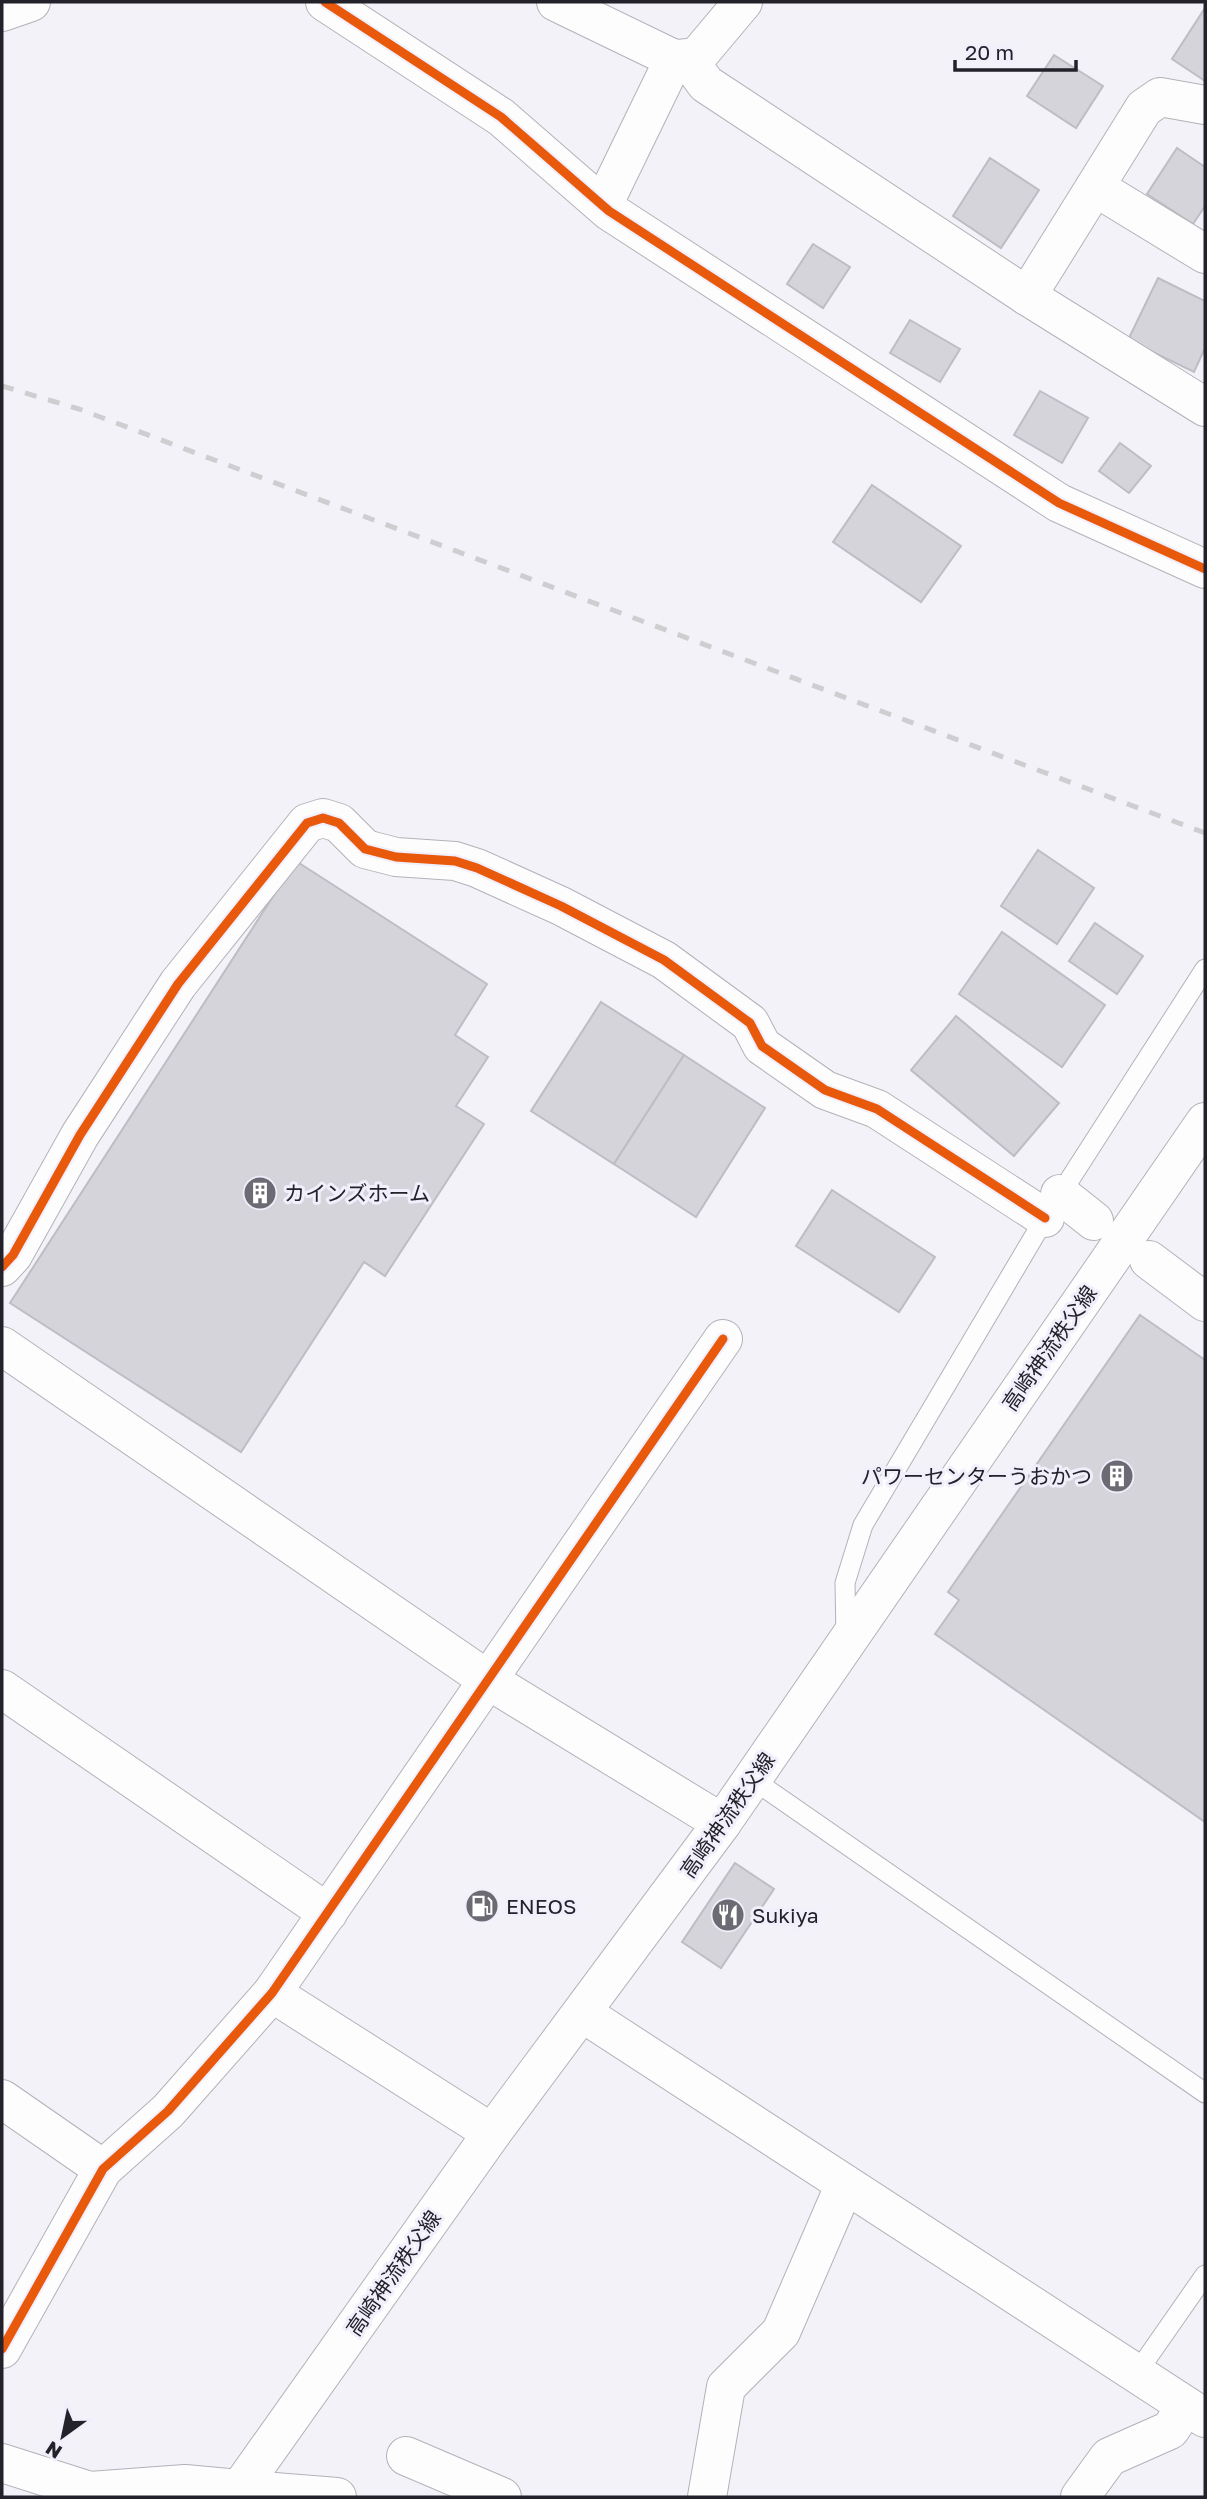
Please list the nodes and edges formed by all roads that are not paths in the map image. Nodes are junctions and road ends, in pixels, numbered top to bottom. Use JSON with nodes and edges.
{"nodes":[{"id":1,"x":31,"y":2,"type":"edge"},
{"id":2,"x":325,"y":2,"type":"edge"},
{"id":3,"x":556,"y":2,"type":"edge"},
{"id":4,"x":743,"y":2,"type":"edge"},
{"id":5,"x":2,"y":12,"type":"edge"},
{"id":6,"x":680,"y":58,"type":"junction"},
{"id":7,"x":1205,"y":105,"type":"edge"},
{"id":8,"x":1096,"y":187,"type":"junction"},
{"id":9,"x":603,"y":205,"type":"junction"},
{"id":10,"x":1205,"y":254,"type":"edge"},
{"id":11,"x":1027,"y":296,"type":"junction"},
{"id":12,"x":1205,"y":407,"type":"edge"},
{"id":13,"x":1205,"y":569,"type":"edge"},
{"id":14,"x":1205,"y":969,"type":"edge"},
{"id":15,"x":1205,"y":1122,"type":"edge"},
{"id":16,"x":1052,"y":1206,"type":"junction"},
{"id":17,"x":1094,"y":1221,"type":"dead end"},
{"id":18,"x":1149,"y":1260,"type":"dead end"},
{"id":19,"x":2,"y":1267,"type":"edge"},
{"id":20,"x":1205,"y":1302,"type":"edge"},
{"id":21,"x":723,"y":1339,"type":"dead end"},
{"id":22,"x":2,"y":1346,"type":"edge"},
{"id":23,"x":846,"y":1641,"type":"junction"},
{"id":24,"x":488,"y":1679,"type":"junction"},
{"id":25,"x":2,"y":1689,"type":"edge"},
{"id":26,"x":752,"y":1779,"type":"junction"},
{"id":27,"x":722,"y":1823,"type":"junction"},
{"id":28,"x":328,"y":1913,"type":"junction"},
{"id":29,"x":272,"y":1993,"type":"junction"},
{"id":30,"x":584,"y":2014,"type":"junction"},
{"id":31,"x":1205,"y":2093,"type":"edge"},
{"id":32,"x":2,"y":2099,"type":"edge"},
{"id":33,"x":492,"y":2133,"type":"junction"},
{"id":34,"x":103,"y":2169,"type":"junction"},
{"id":35,"x":845,"y":2184,"type":"junction"},
{"id":36,"x":1205,"y":2275,"type":"edge"},
{"id":37,"x":2,"y":2349,"type":"edge"},
{"id":38,"x":1136,"y":2374,"type":"junction"},
{"id":39,"x":1196,"y":2412,"type":"edge"},
{"id":40,"x":405,"y":2456,"type":"dead end"},
{"id":41,"x":2,"y":2463,"type":"edge"},
{"id":42,"x":242,"y":2495,"type":"edge"},
{"id":43,"x":337,"y":2497,"type":"edge"},
{"id":44,"x":502,"y":2497,"type":"edge"},
{"id":45,"x":707,"y":2497,"type":"edge"},
{"id":46,"x":1080,"y":2497,"type":"edge"}],
"edges":[{"from":1,"to":5,"type":"main road"},
{"from":2,"to":9,"type":"main road"},
{"from":3,"to":6,"type":"main road"},
{"from":4,"to":6,"type":"main road"},
{"from":6,"to":9,"type":"main road"},
{"from":6,"to":11,"type":"main road"},
{"from":7,"to":8,"type":"main road"},
{"from":8,"to":10,"type":"main road"},
{"from":8,"to":11,"type":"main road"},
{"from":9,"to":13,"type":"main road"},
{"from":11,"to":12,"type":"main road"},
{"from":14,"to":16,"type":"lane"},
{"from":15,"to":23,"type":"main road","name":"高崎神流秩父線"},
{"from":16,"to":17,"type":"main road"},
{"from":16,"to":19,"type":"main road"},
{"from":16,"to":23,"type":"lane"},
{"from":18,"to":20,"type":"main road"},
{"from":21,"to":24,"type":"main road"},
{"from":22,"to":24,"type":"main road"},
{"from":23,"to":26,"type":"main road","name":"高崎神流秩父線"},
{"from":24,"to":27,"type":"main road"},
{"from":24,"to":28,"type":"main road"},
{"from":25,"to":28,"type":"main road"},
{"from":26,"to":27,"type":"main road","name":"高崎神流秩父線"},
{"from":26,"to":31,"type":"lane"},
{"from":27,"to":30,"type":"main road","name":"高崎神流秩父線"},
{"from":28,"to":29,"type":"main road"},
{"from":29,"to":33,"type":"main road"},
{"from":29,"to":34,"type":"main road"},
{"from":30,"to":33,"type":"main road","name":"高崎神流秩父線"},
{"from":30,"to":35,"type":"main road"},
{"from":32,"to":34,"type":"main road"},
{"from":33,"to":42,"type":"main road","name":"高崎神流秩父線"},
{"from":34,"to":37,"type":"main road"},
{"from":35,"to":38,"type":"main road"},
{"from":35,"to":45,"type":"main road"},
{"from":36,"to":38,"type":"lane"},
{"from":38,"to":39,"type":"main road"},
{"from":39,"to":46,"type":"main road"},
{"from":40,"to":44,"type":"main road"},
{"from":41,"to":42,"type":"main road"},
{"from":42,"to":43,"type":"main road"}]}
